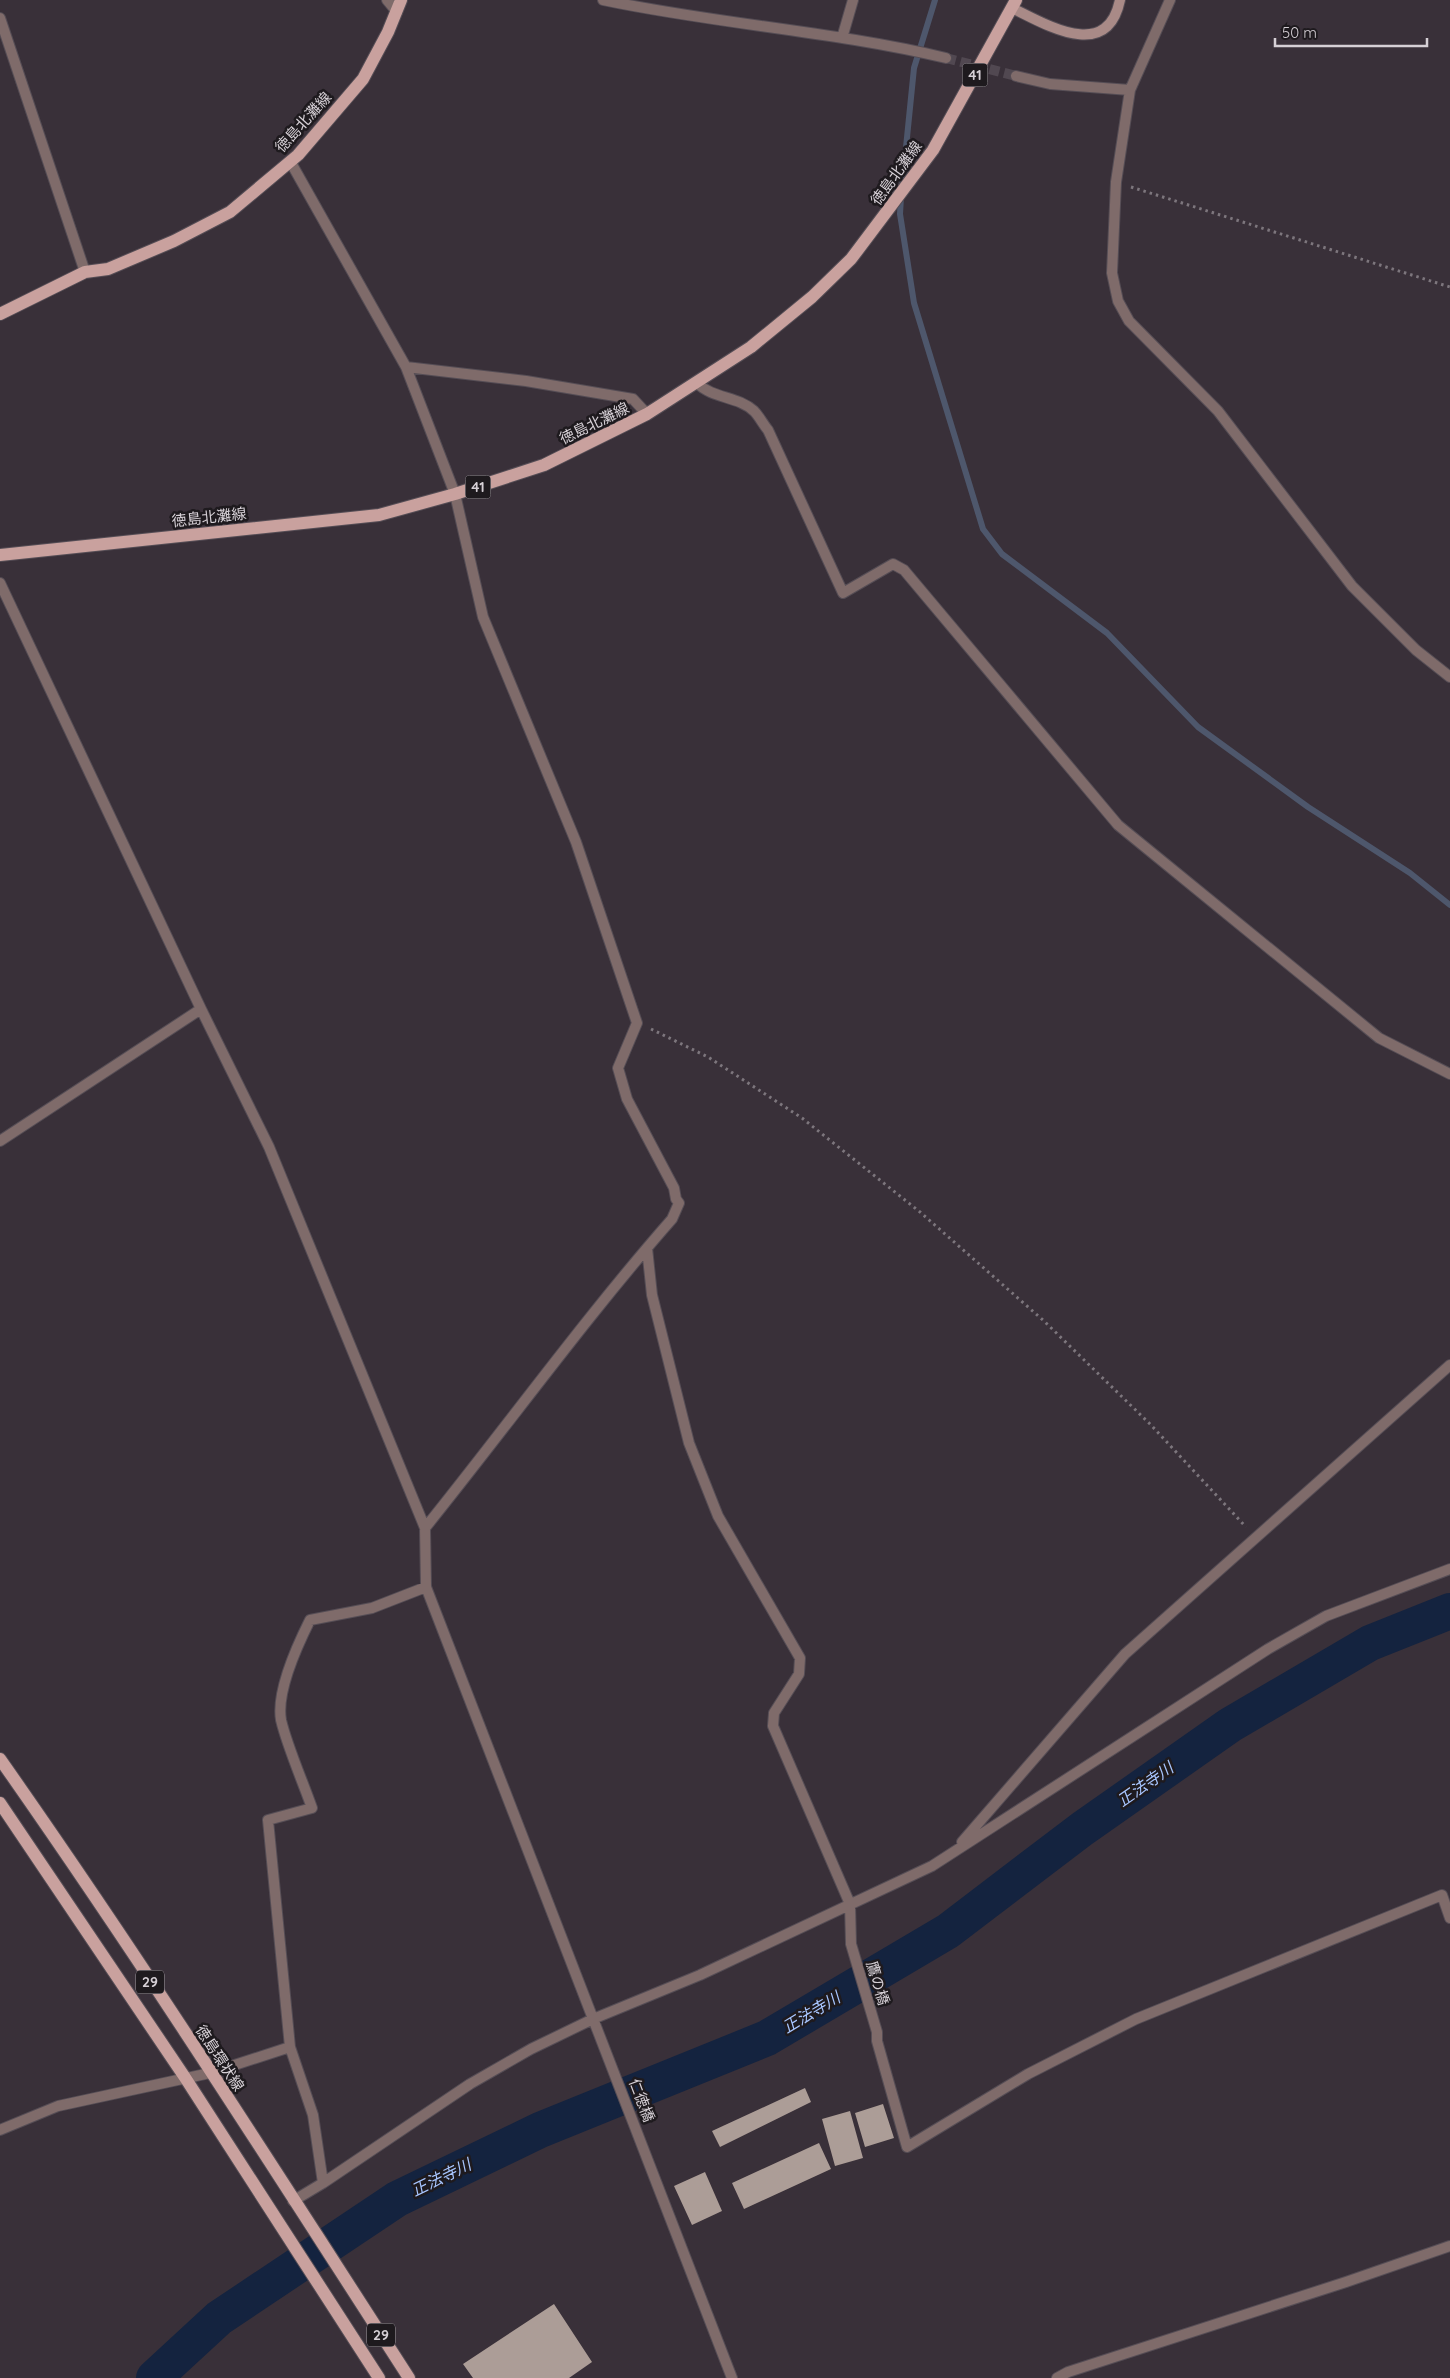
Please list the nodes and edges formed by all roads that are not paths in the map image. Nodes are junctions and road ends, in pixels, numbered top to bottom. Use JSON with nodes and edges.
{"nodes":[{"id":1,"x":387,"y":0,"type":"edge"},
{"id":2,"x":603,"y":0,"type":"edge"},
{"id":3,"x":853,"y":0,"type":"edge"},
{"id":4,"x":1120,"y":0,"type":"edge"},
{"id":5,"x":1170,"y":0,"type":"edge"},
{"id":6,"x":1014,"y":4,"type":"edge"},
{"id":7,"x":399,"y":6,"type":"edge"},
{"id":8,"x":0,"y":18,"type":"edge"},
{"id":9,"x":842,"y":38,"type":"junction"},
{"id":10,"x":946,"y":58,"type":"tunnel mouth"},
{"id":11,"x":1016,"y":76,"type":"tunnel mouth"},
{"id":12,"x":1130,"y":90,"type":"junction"},
{"id":13,"x":290,"y":161,"type":"junction"},
{"id":14,"x":85,"y":272,"type":"junction"},
{"id":15,"x":0,"y":314,"type":"edge"},
{"id":16,"x":406,"y":367,"type":"junction"},
{"id":17,"x":697,"y":383,"type":"junction"},
{"id":18,"x":647,"y":414,"type":"junction"},
{"id":19,"x":455,"y":494,"type":"junction"},
{"id":20,"x":0,"y":555,"type":"edge"},
{"id":21,"x":0,"y":583,"type":"edge"},
{"id":22,"x":1450,"y":677,"type":"edge"},
{"id":23,"x":201,"y":1009,"type":"junction"},
{"id":24,"x":1450,"y":1074,"type":"edge"},
{"id":25,"x":0,"y":1141,"type":"edge"},
{"id":26,"x":647,"y":1248,"type":"junction"},
{"id":27,"x":1450,"y":1365,"type":"edge"},
{"id":28,"x":425,"y":1528,"type":"junction"},
{"id":29,"x":1450,"y":1569,"type":"edge"},
{"id":30,"x":426,"y":1588,"type":"junction"},
{"id":31,"x":0,"y":1759,"type":"edge"},
{"id":32,"x":0,"y":1803,"type":"edge"},
{"id":33,"x":955,"y":1851,"type":"junction"},
{"id":34,"x":850,"y":1904,"type":"junction"},
{"id":35,"x":1450,"y":1918,"type":"edge"},
{"id":36,"x":593,"y":2019,"type":"junction"},
{"id":37,"x":290,"y":2047,"type":"junction"},
{"id":38,"x":210,"y":2073,"type":"junction"},
{"id":39,"x":186,"y":2079,"type":"junction"},
{"id":40,"x":0,"y":2130,"type":"edge"},
{"id":41,"x":323,"y":2183,"type":"junction"},
{"id":42,"x":296,"y":2204,"type":"junction"},
{"id":43,"x":1450,"y":2246,"type":"edge"},
{"id":44,"x":379,"y":2378,"type":"edge"},
{"id":45,"x":409,"y":2378,"type":"edge"},
{"id":46,"x":732,"y":2378,"type":"edge"},
{"id":47,"x":1056,"y":2378,"type":"edge"}],
"edges":[{"from":1,"to":7,"type":"street"},
{"from":2,"to":9,"type":"street"},
{"from":3,"to":9,"type":"street"},
{"from":4,"to":6,"type":"street"},
{"from":5,"to":12,"type":"street"},
{"from":6,"to":17,"type":"main road","name":"徳島北灘線","number":"41"},
{"from":7,"to":13,"type":"main road","name":"徳島北灘線"},
{"from":8,"to":14,"type":"street"},
{"from":9,"to":10,"type":"street"},
{"from":11,"to":12,"type":"street"},
{"from":12,"to":22,"type":"street"},
{"from":13,"to":14,"type":"main road","name":"徳島北灘線"},
{"from":13,"to":16,"type":"street"},
{"from":14,"to":15,"type":"main road","name":"徳島北灘線"},
{"from":16,"to":18,"type":"street"},
{"from":16,"to":19,"type":"street"},
{"from":17,"to":18,"type":"main road","name":"徳島北灘線","number":"41"},
{"from":17,"to":24,"type":"street"},
{"from":18,"to":19,"type":"main road","name":"徳島北灘線","number":"41"},
{"from":19,"to":20,"type":"main road","name":"徳島北灘線","number":"41"},
{"from":19,"to":26,"type":"street"},
{"from":21,"to":23,"type":"street"},
{"from":23,"to":25,"type":"street"},
{"from":23,"to":28,"type":"street"},
{"from":26,"to":28,"type":"street"},
{"from":26,"to":34,"type":"street"},
{"from":27,"to":33,"type":"street"},
{"from":28,"to":30,"type":"street"},
{"from":29,"to":33,"type":"street"},
{"from":30,"to":36,"type":"street","name":"仁徳橋"},
{"from":30,"to":37,"type":"street"},
{"from":31,"to":38,"type":"main road","name":"徳島環状線","number":"29"},
{"from":32,"to":39,"type":"main road","number":"29"},
{"from":33,"to":34,"type":"street"},
{"from":34,"to":35,"type":"street","name":"鷹の橋"},
{"from":34,"to":36,"type":"street"},
{"from":36,"to":41,"type":"street"},
{"from":36,"to":46,"type":"street","name":"仁徳橋"},
{"from":37,"to":38,"type":"street"},
{"from":37,"to":41,"type":"street"},
{"from":38,"to":39,"type":"street"},
{"from":38,"to":42,"type":"main road","name":"徳島環状線","number":"29"},
{"from":39,"to":40,"type":"street"},
{"from":39,"to":44,"type":"main road","number":"29"},
{"from":41,"to":42,"type":"street"},
{"from":42,"to":45,"type":"main road","name":"徳島環状線","number":"29"},
{"from":43,"to":47,"type":"street"}]}
